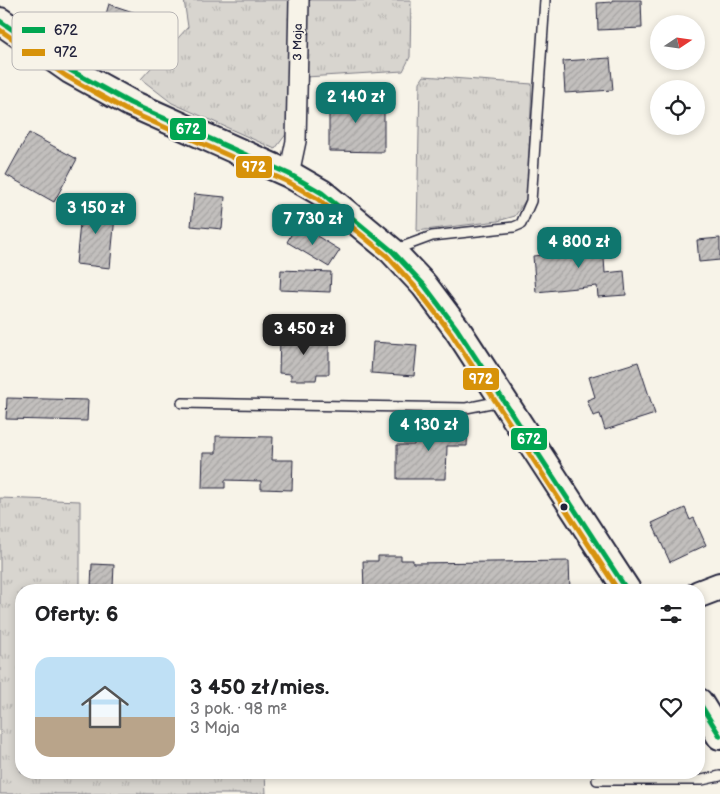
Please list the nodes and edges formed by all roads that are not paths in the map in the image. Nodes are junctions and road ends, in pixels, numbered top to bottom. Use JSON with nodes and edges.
{"nodes":[{"id":1,"x":299,"y":0,"type":"edge"},
{"id":2,"x":545,"y":0,"type":"edge"},
{"id":3,"x":0,"y":21,"type":"edge"},
{"id":4,"x":12,"y":29,"type":"edge"},
{"id":5,"x":70,"y":70,"type":"edge"},
{"id":6,"x":289,"y":174,"type":"junction"},
{"id":7,"x":392,"y":251,"type":"junction"},
{"id":8,"x":503,"y":401,"type":"junction"},
{"id":9,"x":182,"y":403,"type":"dead end"},
{"id":10,"x":622,"y":584,"type":"edge"},
{"id":11,"x":720,"y":586,"type":"edge"},
{"id":12,"x":705,"y":592,"type":"edge"},
{"id":13,"x":705,"y":712,"type":"edge"},
{"id":14,"x":720,"y":736,"type":"edge"},
{"id":15,"x":720,"y":776,"type":"edge"},
{"id":16,"x":598,"y":780,"type":"dead end"}],
"edges":[{"from":1,"to":6,"type":"street","name":"3 Maja"},
{"from":2,"to":7,"type":"lane"},
{"from":3,"to":4,"type":"street"},
{"from":5,"to":6,"type":"street"},
{"from":6,"to":7,"type":"street"},
{"from":7,"to":8,"type":"street"},
{"from":8,"to":9,"type":"lane"},
{"from":8,"to":10,"type":"street"},
{"from":11,"to":12,"type":"street"},
{"from":13,"to":14,"type":"street"},
{"from":15,"to":16,"type":"lane"}]}
